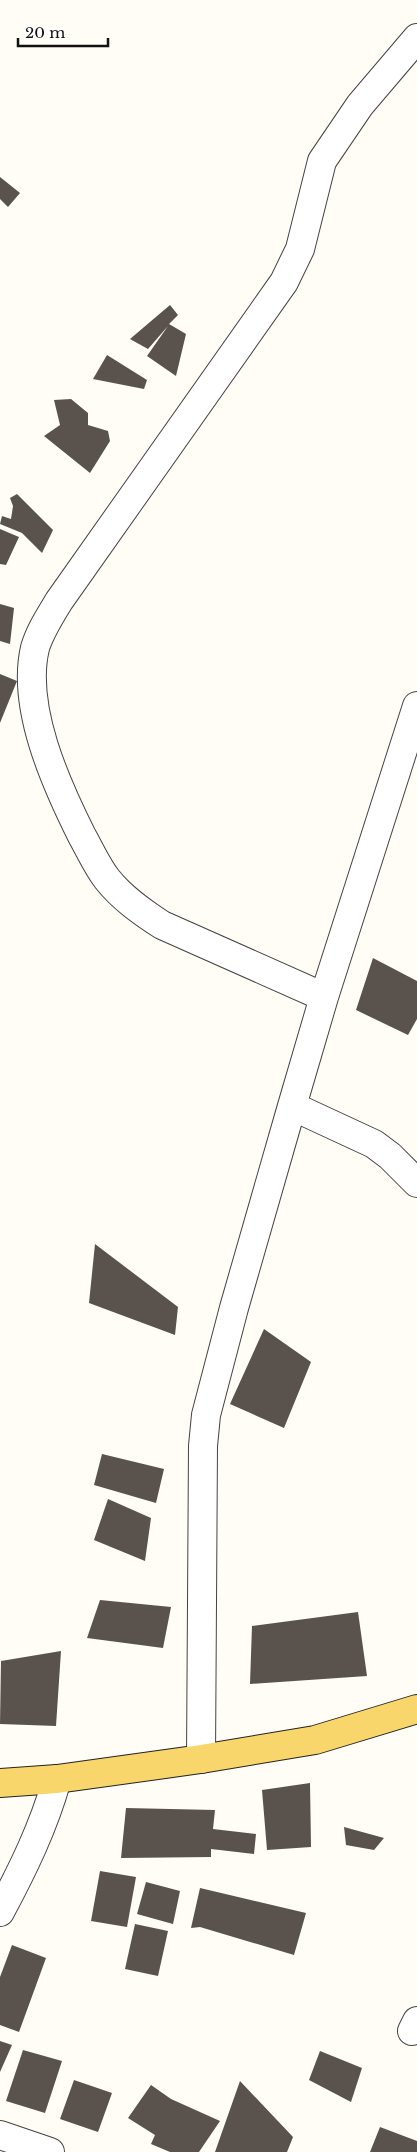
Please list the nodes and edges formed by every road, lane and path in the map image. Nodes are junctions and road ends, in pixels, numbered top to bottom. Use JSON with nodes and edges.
{"nodes":[{"id":1,"x":417,"y":38,"type":"edge"},
{"id":2,"x":417,"y":706,"type":"edge"},
{"id":3,"x":324,"y":998,"type":"junction"},
{"id":4,"x":292,"y":1106,"type":"junction"},
{"id":5,"x":417,"y":1182,"type":"edge"},
{"id":6,"x":417,"y":1709,"type":"edge"},
{"id":7,"x":202,"y":1759,"type":"junction"},
{"id":8,"x":57,"y":1778,"type":"junction"},
{"id":9,"x":0,"y":1783,"type":"edge"},
{"id":10,"x":0,"y":1912,"type":"edge"},
{"id":11,"x":0,"y":2136,"type":"edge"},
{"id":12,"x":50,"y":2152,"type":"edge"}],
"edges":[{"from":1,"to":3,"type":"street"},
{"from":2,"to":3,"type":"street"},
{"from":3,"to":4,"type":"street"},
{"from":4,"to":5,"type":"street"},
{"from":4,"to":7,"type":"street"},
{"from":6,"to":7,"type":"main road"},
{"from":7,"to":8,"type":"main road"},
{"from":8,"to":9,"type":"main road"},
{"from":8,"to":10,"type":"street"},
{"from":11,"to":12,"type":"street"}]}
